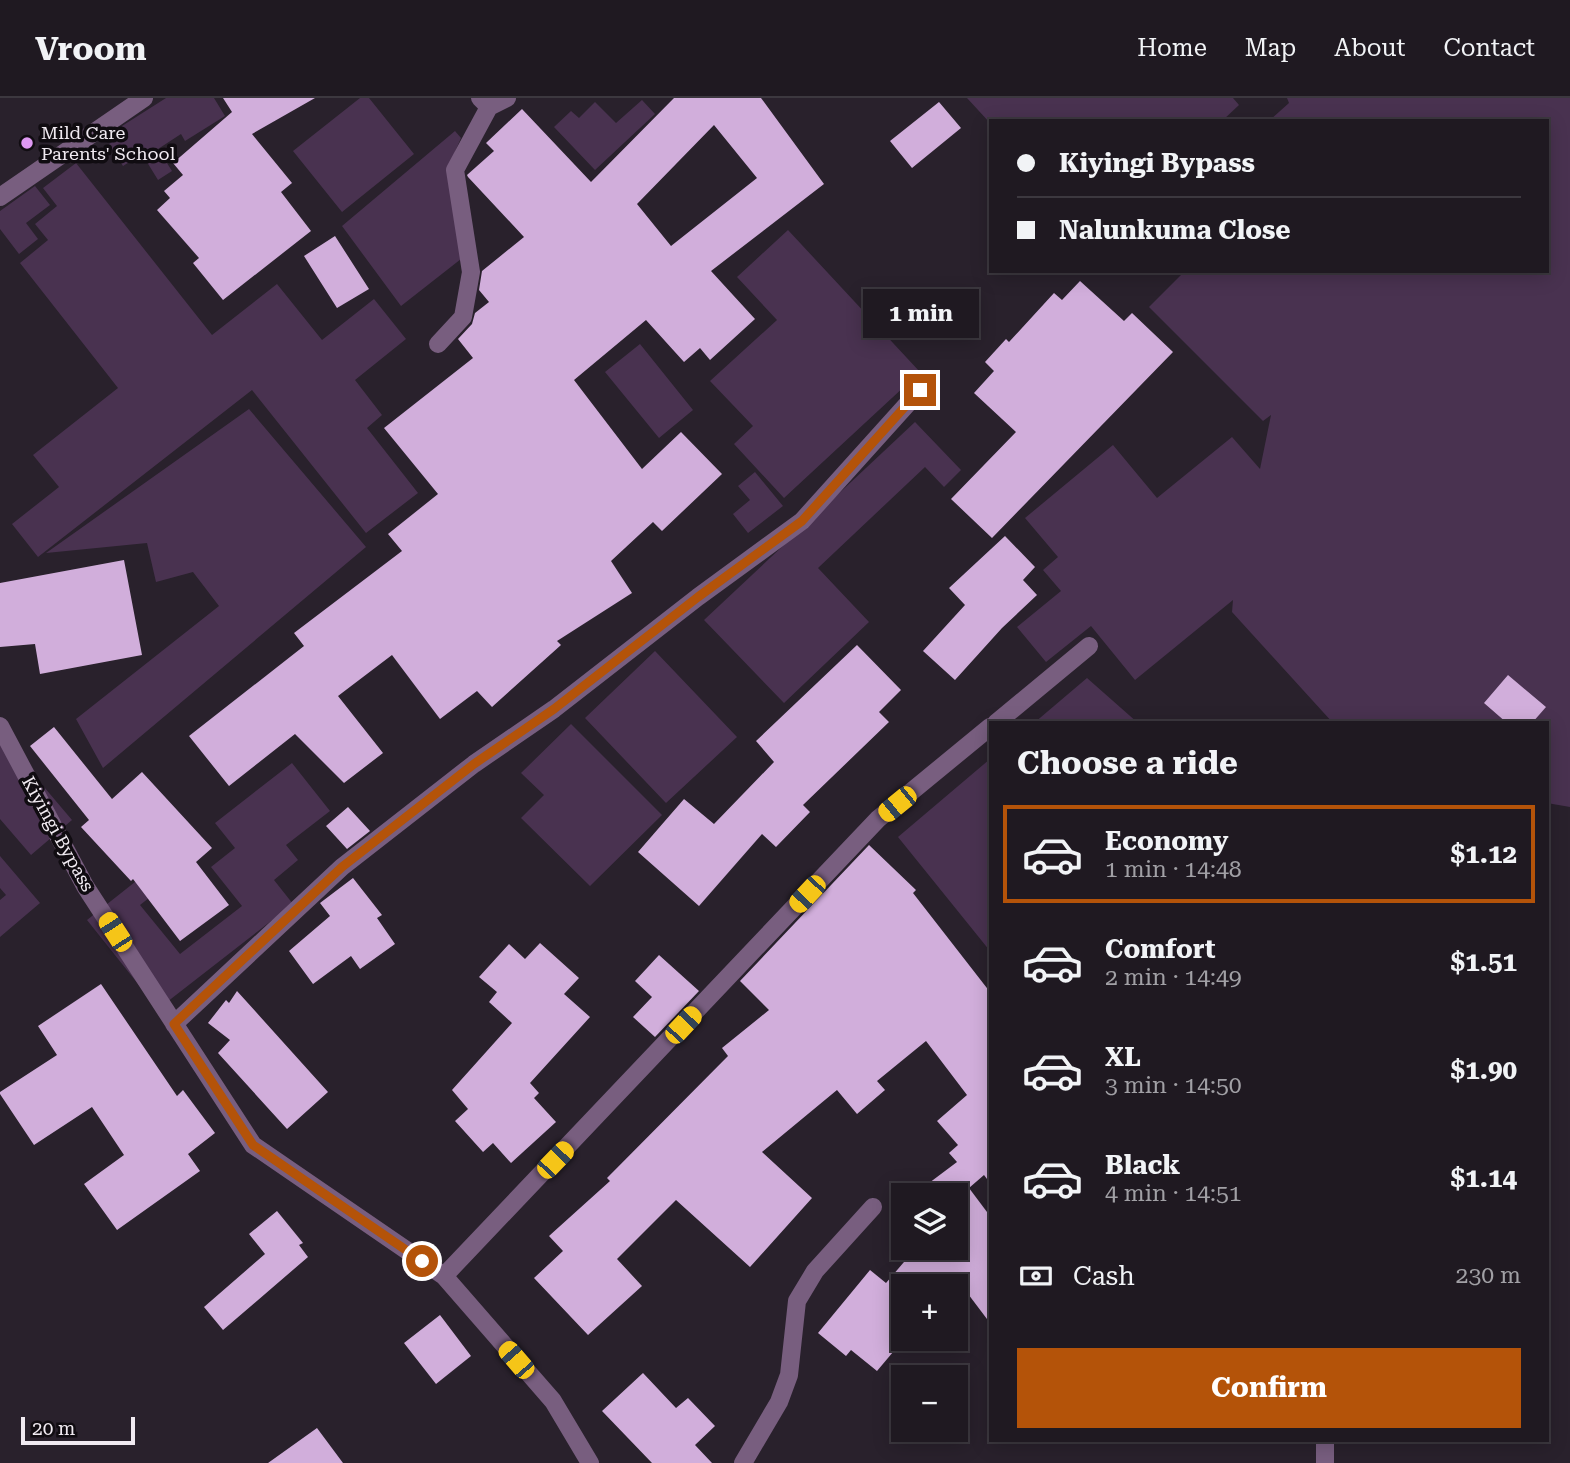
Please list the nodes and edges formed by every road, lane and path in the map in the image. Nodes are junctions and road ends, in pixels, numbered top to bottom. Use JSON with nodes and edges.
{"nodes":[{"id":1,"x":144,"y":98,"type":"edge"},
{"id":2,"x":507,"y":98,"type":"edge"},
{"id":3,"x":485,"y":103,"type":"edge"},
{"id":4,"x":0,"y":197,"type":"edge"},
{"id":5,"x":438,"y":344,"type":"dead end"},
{"id":6,"x":920,"y":390,"type":"dead end"},
{"id":7,"x":1089,"y":646,"type":"dead end"},
{"id":8,"x":998,"y":721,"type":"edge"},
{"id":9,"x":0,"y":726,"type":"edge"},
{"id":10,"x":989,"y":728,"type":"edge"},
{"id":11,"x":174,"y":1024,"type":"junction"},
{"id":12,"x":873,"y":1207,"type":"dead end"},
{"id":13,"x":444,"y":1276,"type":"junction"},
{"id":14,"x":1325,"y":1442,"type":"edge"},
{"id":15,"x":590,"y":1463,"type":"edge"},
{"id":16,"x":743,"y":1463,"type":"edge"},
{"id":17,"x":1325,"y":1463,"type":"edge"}],
"edges":[{"from":1,"to":4,"type":"street"},
{"from":2,"to":3,"type":"street"},
{"from":3,"to":5,"type":"street"},
{"from":6,"to":11,"type":"street"},
{"from":7,"to":8,"type":"street"},
{"from":9,"to":11,"type":"street","name":"Kiyingi Bypass"},
{"from":10,"to":13,"type":"street"},
{"from":11,"to":13,"type":"street","name":"Kiyingi Bypass"},
{"from":12,"to":16,"type":"street"},
{"from":13,"to":15,"type":"street","name":"Kiyingi Bypass"},
{"from":14,"to":17,"type":"street"}]}
